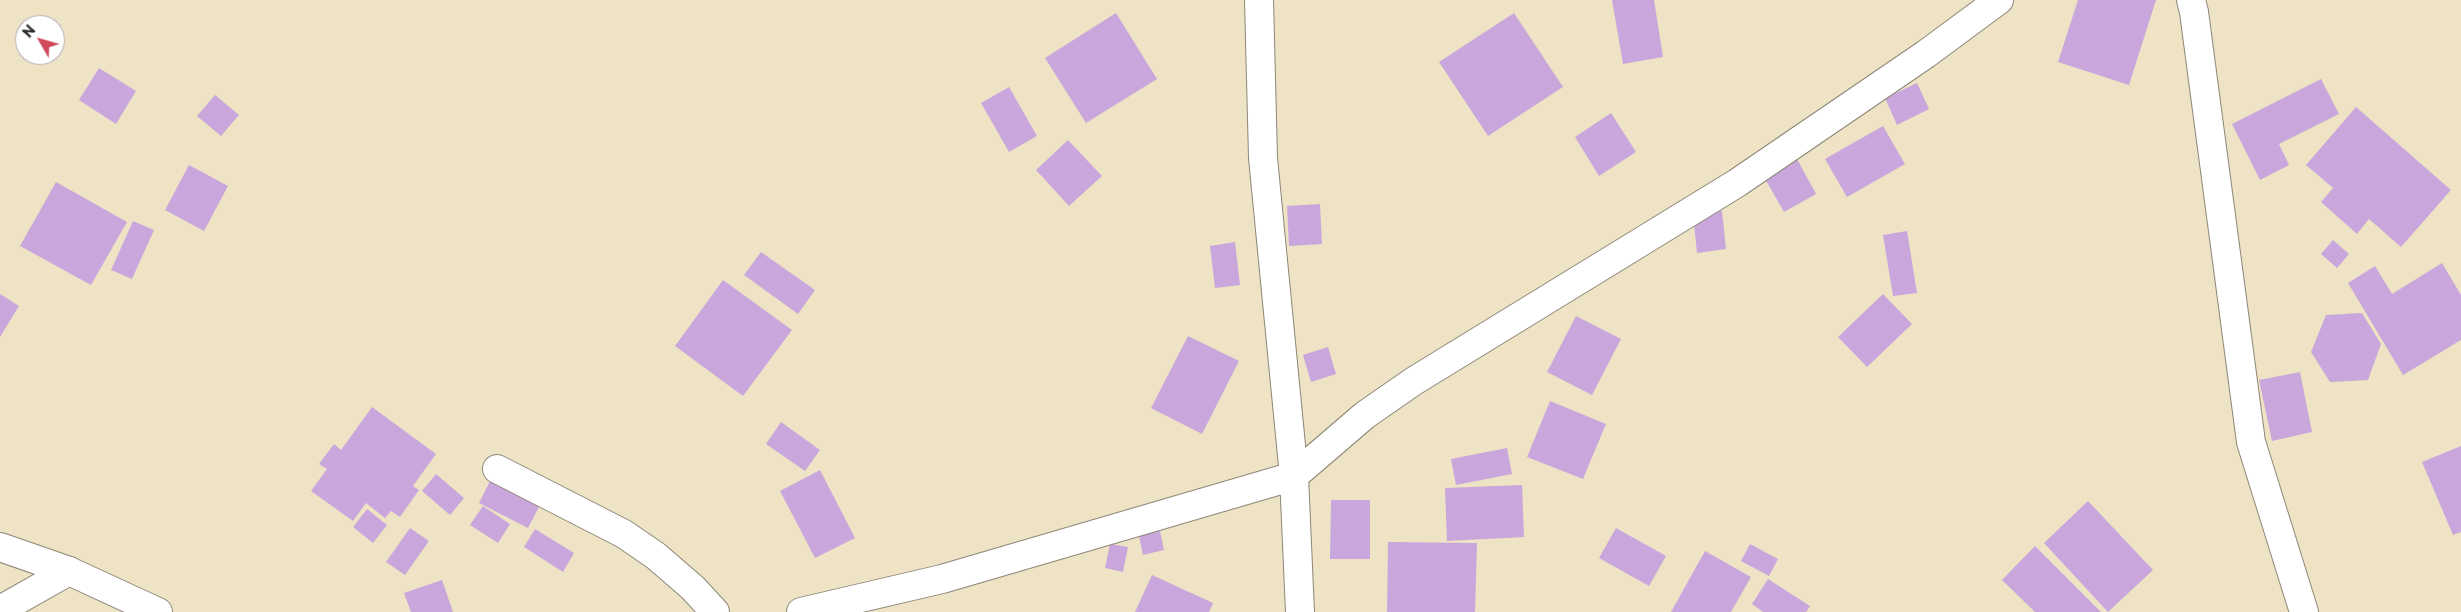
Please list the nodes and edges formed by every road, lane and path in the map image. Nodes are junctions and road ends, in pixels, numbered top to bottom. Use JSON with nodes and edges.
{"nodes":[{"id":1,"x":1259,"y":0,"type":"edge"},
{"id":2,"x":2000,"y":0,"type":"edge"},
{"id":3,"x":2191,"y":0,"type":"edge"},
{"id":4,"x":497,"y":469,"type":"dead end"},
{"id":5,"x":1294,"y":476,"type":"junction"},
{"id":6,"x":0,"y":547,"type":"edge"},
{"id":7,"x":68,"y":571,"type":"junction"},
{"id":8,"x":0,"y":610,"type":"edge"},
{"id":9,"x":158,"y":612,"type":"edge"},
{"id":10,"x":715,"y":612,"type":"edge"},
{"id":11,"x":801,"y":612,"type":"edge"},
{"id":12,"x":1300,"y":612,"type":"edge"},
{"id":13,"x":2304,"y":612,"type":"edge"}],
"edges":[{"from":1,"to":5,"type":"street"},
{"from":2,"to":5,"type":"street"},
{"from":3,"to":13,"type":"street"},
{"from":4,"to":10,"type":"street"},
{"from":5,"to":11,"type":"street"},
{"from":5,"to":12,"type":"street"},
{"from":6,"to":7,"type":"street"},
{"from":7,"to":8,"type":"street"},
{"from":7,"to":9,"type":"street"}]}
